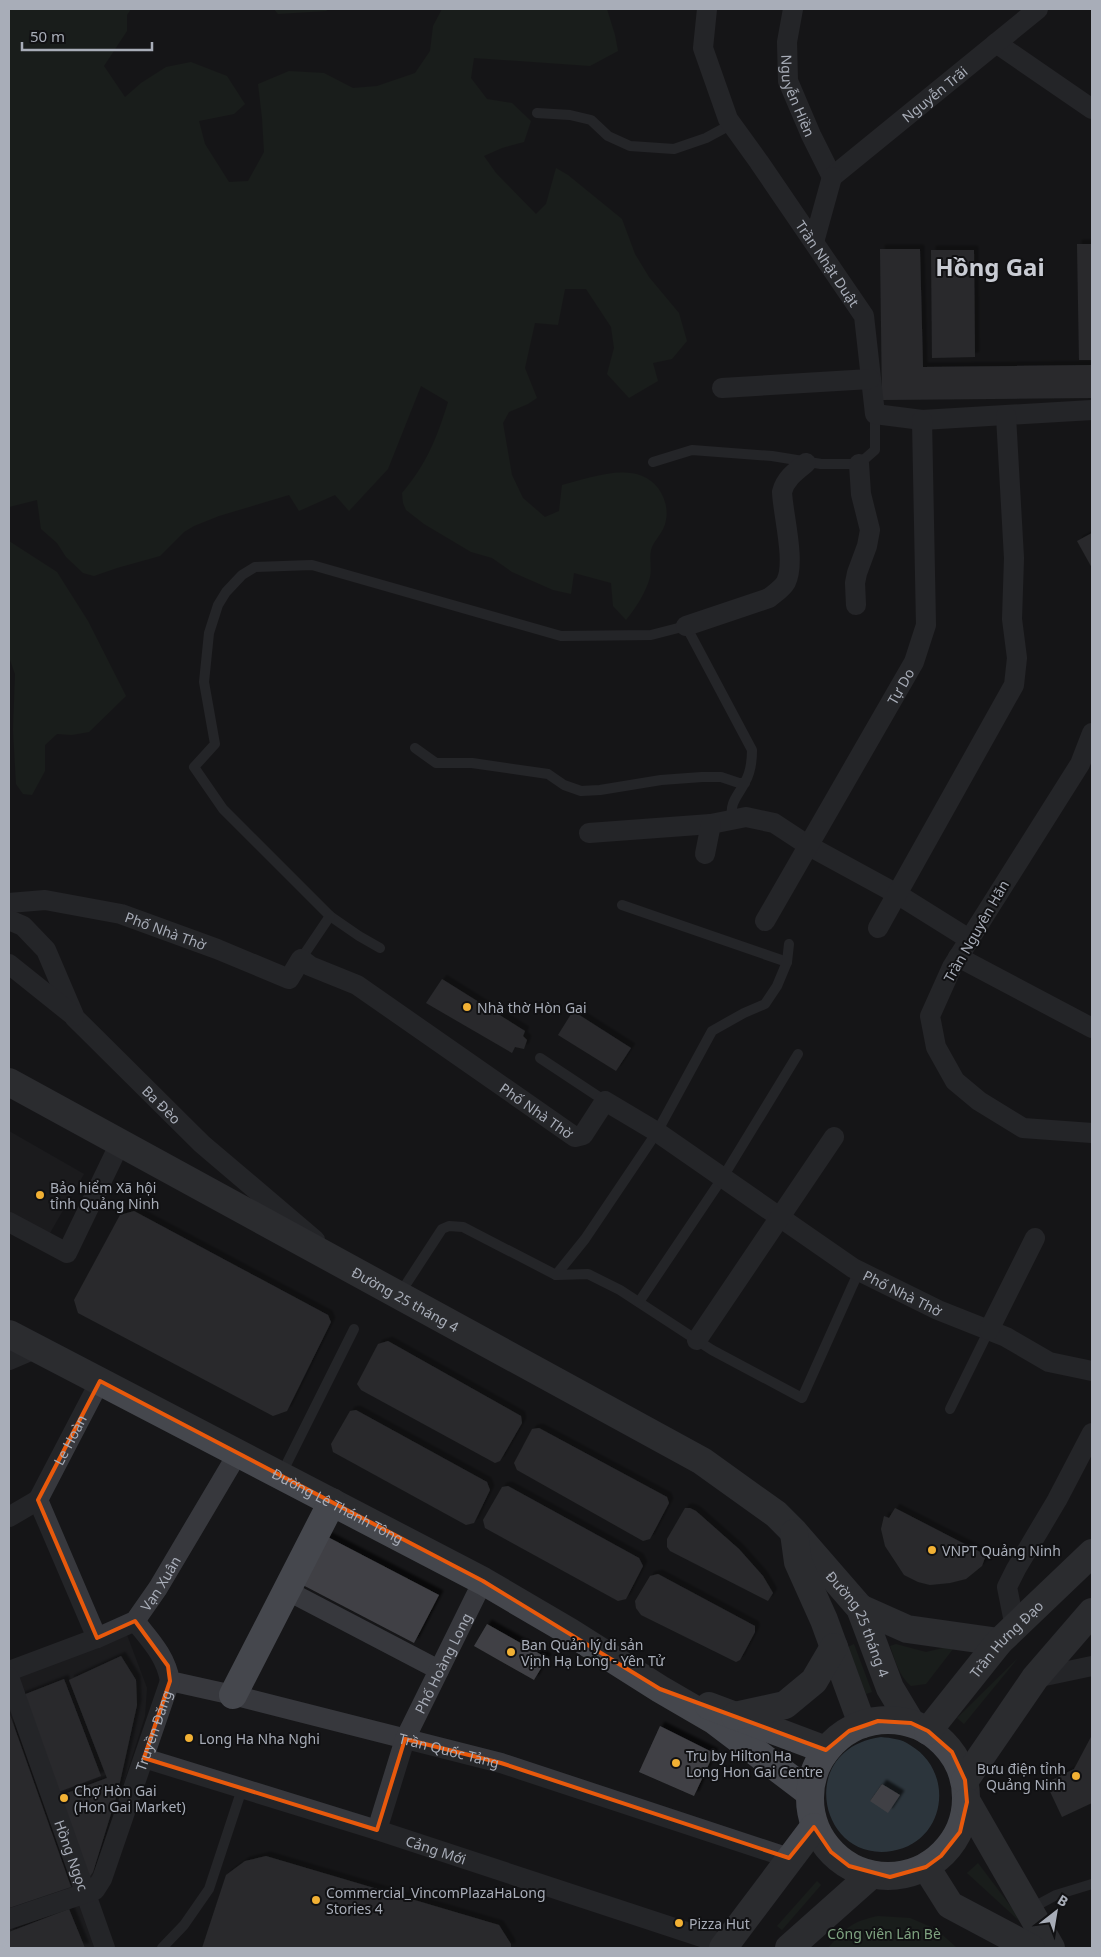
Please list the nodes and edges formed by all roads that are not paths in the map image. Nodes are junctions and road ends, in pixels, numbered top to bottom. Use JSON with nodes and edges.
{"nodes":[{"id":1,"x":707,"y":9,"type":"edge"},
{"id":2,"x":793,"y":9,"type":"edge"},
{"id":3,"x":1038,"y":9,"type":"edge"},
{"id":4,"x":996,"y":43,"type":"junction"},
{"id":5,"x":1092,"y":108,"type":"edge"},
{"id":6,"x":537,"y":113,"type":"dead end"},
{"id":7,"x":732,"y":124,"type":"junction"},
{"id":8,"x":832,"y":177,"type":"junction"},
{"id":9,"x":814,"y":242,"type":"junction"},
{"id":10,"x":870,"y":379,"type":"junction"},
{"id":11,"x":722,"y":388,"type":"dead end"},
{"id":12,"x":1092,"y":410,"type":"edge"},
{"id":13,"x":875,"y":414,"type":"junction"},
{"id":14,"x":1006,"y":416,"type":"junction"},
{"id":15,"x":922,"y":420,"type":"junction"},
{"id":16,"x":653,"y":462,"type":"dead end"},
{"id":17,"x":806,"y":463,"type":"junction"},
{"id":18,"x":859,"y":464,"type":"junction"},
{"id":19,"x":856,"y":605,"type":"dead end"},
{"id":20,"x":686,"y":626,"type":"junction"},
{"id":21,"x":1092,"y":733,"type":"edge"},
{"id":22,"x":416,"y":748,"type":"dead end"},
{"id":23,"x":745,"y":783,"type":"junction"},
{"id":24,"x":732,"y":819,"type":"junction"},
{"id":25,"x":711,"y":824,"type":"junction"},
{"id":26,"x":589,"y":833,"type":"dead end"},
{"id":27,"x":809,"y":846,"type":"junction"},
{"id":28,"x":704,"y":854,"type":"dead end"},
{"id":29,"x":897,"y":894,"type":"junction"},
{"id":30,"x":9,"y":904,"type":"edge"},
{"id":31,"x":622,"y":905,"type":"dead end"},
{"id":32,"x":330,"y":916,"type":"junction"},
{"id":33,"x":9,"y":920,"type":"edge"},
{"id":34,"x":765,"y":921,"type":"dead end"},
{"id":35,"x":878,"y":928,"type":"dead end"},
{"id":36,"x":969,"y":939,"type":"junction"},
{"id":37,"x":789,"y":944,"type":"dead end"},
{"id":38,"x":380,"y":948,"type":"dead end"},
{"id":39,"x":958,"y":957,"type":"junction"},
{"id":40,"x":301,"y":959,"type":"junction"},
{"id":41,"x":787,"y":962,"type":"junction"},
{"id":42,"x":9,"y":964,"type":"edge"},
{"id":43,"x":76,"y":1018,"type":"junction"},
{"id":44,"x":1092,"y":1028,"type":"edge"},
{"id":45,"x":798,"y":1054,"type":"dead end"},
{"id":46,"x":540,"y":1058,"type":"dead end"},
{"id":47,"x":9,"y":1082,"type":"edge"},
{"id":48,"x":605,"y":1101,"type":"junction"},
{"id":49,"x":657,"y":1132,"type":"junction"},
{"id":50,"x":1092,"y":1133,"type":"edge"},
{"id":51,"x":834,"y":1137,"type":"dead end"},
{"id":52,"x":120,"y":1143,"type":"junction"},
{"id":53,"x":723,"y":1177,"type":"junction"},
{"id":54,"x":780,"y":1217,"type":"junction"},
{"id":55,"x":9,"y":1222,"type":"edge"},
{"id":56,"x":1035,"y":1238,"type":"dead end"},
{"id":57,"x":345,"y":1266,"type":"junction"},
{"id":58,"x":859,"y":1271,"type":"junction"},
{"id":59,"x":556,"y":1275,"type":"junction"},
{"id":60,"x":399,"y":1295,"type":"junction"},
{"id":61,"x":639,"y":1302,"type":"junction"},
{"id":62,"x":354,"y":1329,"type":"dead end"},
{"id":63,"x":989,"y":1330,"type":"junction"},
{"id":64,"x":9,"y":1334,"type":"edge"},
{"id":65,"x":697,"y":1340,"type":"junction"},
{"id":66,"x":37,"y":1348,"type":"junction"},
{"id":67,"x":9,"y":1360,"type":"edge"},
{"id":68,"x":1092,"y":1371,"type":"edge"},
{"id":69,"x":100,"y":1381,"type":"junction"},
{"id":70,"x":950,"y":1409,"type":"dead end"},
{"id":71,"x":1092,"y":1433,"type":"edge"},
{"id":72,"x":238,"y":1453,"type":"junction"},
{"id":73,"x":281,"y":1476,"type":"junction"},
{"id":74,"x":38,"y":1500,"type":"junction"},
{"id":75,"x":332,"y":1502,"type":"junction"},
{"id":76,"x":9,"y":1517,"type":"edge"},
{"id":77,"x":794,"y":1532,"type":"junction"},
{"id":78,"x":1092,"y":1554,"type":"edge"},
{"id":79,"x":483,"y":1582,"type":"junction"},
{"id":80,"x":286,"y":1590,"type":"junction"},
{"id":81,"x":860,"y":1608,"type":"junction"},
{"id":82,"x":1092,"y":1612,"type":"edge"},
{"id":83,"x":135,"y":1621,"type":"junction"},
{"id":84,"x":1007,"y":1635,"type":"junction"},
{"id":85,"x":97,"y":1638,"type":"junction"},
{"id":86,"x":834,"y":1647,"type":"junction"},
{"id":87,"x":1092,"y":1666,"type":"edge"},
{"id":88,"x":438,"y":1670,"type":"junction"},
{"id":89,"x":9,"y":1671,"type":"edge"},
{"id":90,"x":9,"y":1677,"type":"edge"},
{"id":91,"x":1035,"y":1678,"type":"junction"},
{"id":92,"x":170,"y":1681,"type":"junction"},
{"id":93,"x":660,"y":1689,"type":"junction"},
{"id":94,"x":233,"y":1695,"type":"junction"},
{"id":95,"x":735,"y":1716,"type":"junction"},
{"id":96,"x":862,"y":1724,"type":"junction"},
{"id":97,"x":919,"y":1727,"type":"junction"},
{"id":98,"x":405,"y":1739,"type":"junction"},
{"id":99,"x":826,"y":1750,"type":"junction"},
{"id":100,"x":144,"y":1758,"type":"junction"},
{"id":101,"x":242,"y":1788,"type":"junction"},
{"id":102,"x":966,"y":1791,"type":"junction"},
{"id":103,"x":810,"y":1793,"type":"junction"},
{"id":104,"x":814,"y":1826,"type":"junction"},
{"id":105,"x":377,"y":1830,"type":"junction"},
{"id":106,"x":789,"y":1858,"type":"junction"},
{"id":107,"x":926,"y":1868,"type":"junction"},
{"id":108,"x":872,"y":1875,"type":"junction"},
{"id":109,"x":1092,"y":1884,"type":"edge"},
{"id":110,"x":85,"y":1892,"type":"junction"},
{"id":111,"x":1029,"y":1910,"type":"junction"},
{"id":112,"x":9,"y":1919,"type":"edge"},
{"id":113,"x":725,"y":1947,"type":"edge"},
{"id":114,"x":105,"y":1948,"type":"edge"},
{"id":115,"x":162,"y":1948,"type":"edge"},
{"id":116,"x":789,"y":1948,"type":"edge"},
{"id":117,"x":1031,"y":1948,"type":"edge"},
{"id":118,"x":1051,"y":1948,"type":"edge"}],
"edges":[{"from":1,"to":7,"type":"street","name":"Trần Nhật Duật"},
{"from":2,"to":8,"type":"street","name":"Nguyễn Hiền"},
{"from":3,"to":4,"type":"street","name":"Nguyễn Trãi"},
{"from":4,"to":5,"type":"street"},
{"from":4,"to":8,"type":"street","name":"Nguyễn Trãi"},
{"from":6,"to":7,"type":"lane"},
{"from":7,"to":9,"type":"street","name":"Trần Nhật Duật"},
{"from":8,"to":9,"type":"street"},
{"from":9,"to":10,"type":"street","name":"Trần Nhật Duật"},
{"from":10,"to":11,"type":"street"},
{"from":10,"to":13,"type":"street","name":"Trần Nhật Duật"},
{"from":12,"to":14,"type":"street"},
{"from":13,"to":15,"type":"street"},
{"from":13,"to":18,"type":"lane"},
{"from":14,"to":15,"type":"street"},
{"from":14,"to":29,"type":"street"},
{"from":15,"to":27,"type":"street","name":"Tự Do"},
{"from":16,"to":17,"type":"lane"},
{"from":17,"to":18,"type":"lane"},
{"from":17,"to":20,"type":"street"},
{"from":18,"to":19,"type":"street"},
{"from":20,"to":23,"type":"lane"},
{"from":20,"to":32,"type":"lane"},
{"from":21,"to":36,"type":"street","name":"Trần Nguyên Hãn"},
{"from":22,"to":23,"type":"lane"},
{"from":23,"to":24,"type":"lane"},
{"from":24,"to":25,"type":"street"},
{"from":24,"to":27,"type":"street"},
{"from":25,"to":26,"type":"street"},
{"from":25,"to":28,"type":"street"},
{"from":27,"to":29,"type":"street"},
{"from":27,"to":34,"type":"street","name":"Tự Do"},
{"from":29,"to":35,"type":"street"},
{"from":29,"to":36,"type":"street"},
{"from":30,"to":40,"type":"street","name":"Phố Nhà Thờ"},
{"from":31,"to":41,"type":"lane"},
{"from":32,"to":38,"type":"lane"},
{"from":32,"to":40,"type":"lane"},
{"from":33,"to":43,"type":"street","name":"Ba Đèo"},
{"from":36,"to":39,"type":"street","name":"Trần Nguyên Hãn"},
{"from":37,"to":41,"type":"lane"},
{"from":39,"to":44,"type":"street"},
{"from":39,"to":50,"type":"street","name":"Trần Nguyên Hãn"},
{"from":40,"to":48,"type":"street","name":"Phố Nhà Thờ"},
{"from":41,"to":49,"type":"lane"},
{"from":42,"to":43,"type":"street"},
{"from":43,"to":57,"type":"street","name":"Ba Đèo"},
{"from":45,"to":53,"type":"lane"},
{"from":46,"to":48,"type":"lane"},
{"from":47,"to":52,"type":"street","name":"Đường 25 tháng 4"},
{"from":48,"to":49,"type":"street","name":"Phố Nhà Thờ"},
{"from":49,"to":53,"type":"street","name":"Phố Nhà Thờ"},
{"from":49,"to":59,"type":"lane"},
{"from":51,"to":54,"type":"street"},
{"from":52,"to":55,"type":"street"},
{"from":52,"to":57,"type":"street","name":"Đường 25 tháng 4"},
{"from":53,"to":54,"type":"street","name":"Phố Nhà Thờ"},
{"from":53,"to":61,"type":"lane"},
{"from":54,"to":58,"type":"street","name":"Phố Nhà Thờ"},
{"from":54,"to":65,"type":"street"},
{"from":56,"to":63,"type":"street"},
{"from":57,"to":60,"type":"street","name":"Đường 25 tháng 4"},
{"from":58,"to":63,"type":"street","name":"Phố Nhà Thờ"},
{"from":58,"to":65,"type":"lane"},
{"from":59,"to":60,"type":"lane"},
{"from":59,"to":61,"type":"lane"},
{"from":60,"to":77,"type":"street","name":"Đường 25 tháng 4"},
{"from":61,"to":65,"type":"lane"},
{"from":62,"to":73,"type":"lane"},
{"from":63,"to":68,"type":"street","name":"Phố Nhà Thờ"},
{"from":63,"to":70,"type":"lane"},
{"from":64,"to":66,"type":"street","name":"Đường Lê Thánh Tông"},
{"from":66,"to":67,"type":"street"},
{"from":66,"to":69,"type":"street","name":"Đường Lê Thánh Tông"},
{"from":69,"to":72,"type":"street","name":"Đường Lê Thánh Tông"},
{"from":69,"to":74,"type":"street","name":"Le Hoàn"},
{"from":71,"to":84,"type":"street"},
{"from":72,"to":73,"type":"street","name":"Đường Lê Thánh Tông"},
{"from":72,"to":83,"type":"street","name":"Vạn Xuân"},
{"from":73,"to":75,"type":"street","name":"Đường Lê Thánh Tông"},
{"from":74,"to":76,"type":"street"},
{"from":74,"to":85,"type":"street"},
{"from":75,"to":79,"type":"street","name":"Đường Lê Thánh Tông"},
{"from":75,"to":80,"type":"street"},
{"from":77,"to":81,"type":"street","name":"Đường 25 tháng 4"},
{"from":77,"to":86,"type":"street","name":"Đường 25 tháng 4"},
{"from":78,"to":84,"type":"street","name":"Trần Hưng Đạo"},
{"from":79,"to":88,"type":"street","name":"Phố Hoàng Long"},
{"from":79,"to":93,"type":"street","name":"Đường Lê Thánh Tông"},
{"from":80,"to":88,"type":"street"},
{"from":80,"to":94,"type":"street"},
{"from":81,"to":84,"type":"street"},
{"from":81,"to":97,"type":"street","name":"Đường 25 tháng 4"},
{"from":82,"to":91,"type":"street"},
{"from":83,"to":85,"type":"street","name":"Vạn Xuân"},
{"from":83,"to":92,"type":"street"},
{"from":84,"to":97,"type":"street","name":"Trần Hưng Đạo"},
{"from":85,"to":89,"type":"street","name":"Vạn Xuân"},
{"from":86,"to":95,"type":"street"},
{"from":86,"to":96,"type":"street","name":"Đường 25 tháng 4"},
{"from":87,"to":91,"type":"street"},
{"from":88,"to":98,"type":"street","name":"Phố Hoàng Long"},
{"from":90,"to":110,"type":"street","name":"Hồng Ngọc"},
{"from":91,"to":102,"type":"street"},
{"from":92,"to":94,"type":"street","name":"Trần Quốc Tảng"},
{"from":92,"to":100,"type":"street","name":"Truyền Đăng"},
{"from":93,"to":95,"type":"street","name":"Đường Lê Thánh Tông"},
{"from":93,"to":103,"type":"street","name":"Đường Lê Thánh Tông"},
{"from":94,"to":98,"type":"street","name":"Trần Quốc Tảng"},
{"from":95,"to":99,"type":"street","name":"Đường Lê Thánh Tông"},
{"from":96,"to":97,"type":"street"},
{"from":96,"to":99,"type":"street"},
{"from":97,"to":102,"type":"street"},
{"from":98,"to":105,"type":"street","name":"Phố Hoàng Long"},
{"from":98,"to":106,"type":"street","name":"Trần Quốc Tảng"},
{"from":99,"to":103,"type":"street"},
{"from":100,"to":101,"type":"street","name":"Cảng Mới"},
{"from":100,"to":110,"type":"street","name":"Truyền Đăng"},
{"from":101,"to":105,"type":"street","name":"Cảng Mới"},
{"from":101,"to":115,"type":"lane"},
{"from":102,"to":107,"type":"street"},
{"from":102,"to":111,"type":"street"},
{"from":103,"to":104,"type":"street"},
{"from":104,"to":106,"type":"street"},
{"from":104,"to":108,"type":"street"},
{"from":105,"to":113,"type":"street","name":"Cảng Mới"},
{"from":106,"to":113,"type":"street"},
{"from":107,"to":108,"type":"street"},
{"from":107,"to":117,"type":"street"},
{"from":108,"to":116,"type":"street"},
{"from":109,"to":111,"type":"lane"},
{"from":110,"to":112,"type":"street","name":"Truyền Đăng"},
{"from":110,"to":114,"type":"street","name":"Hồng Ngọc"},
{"from":111,"to":118,"type":"street"}]}
